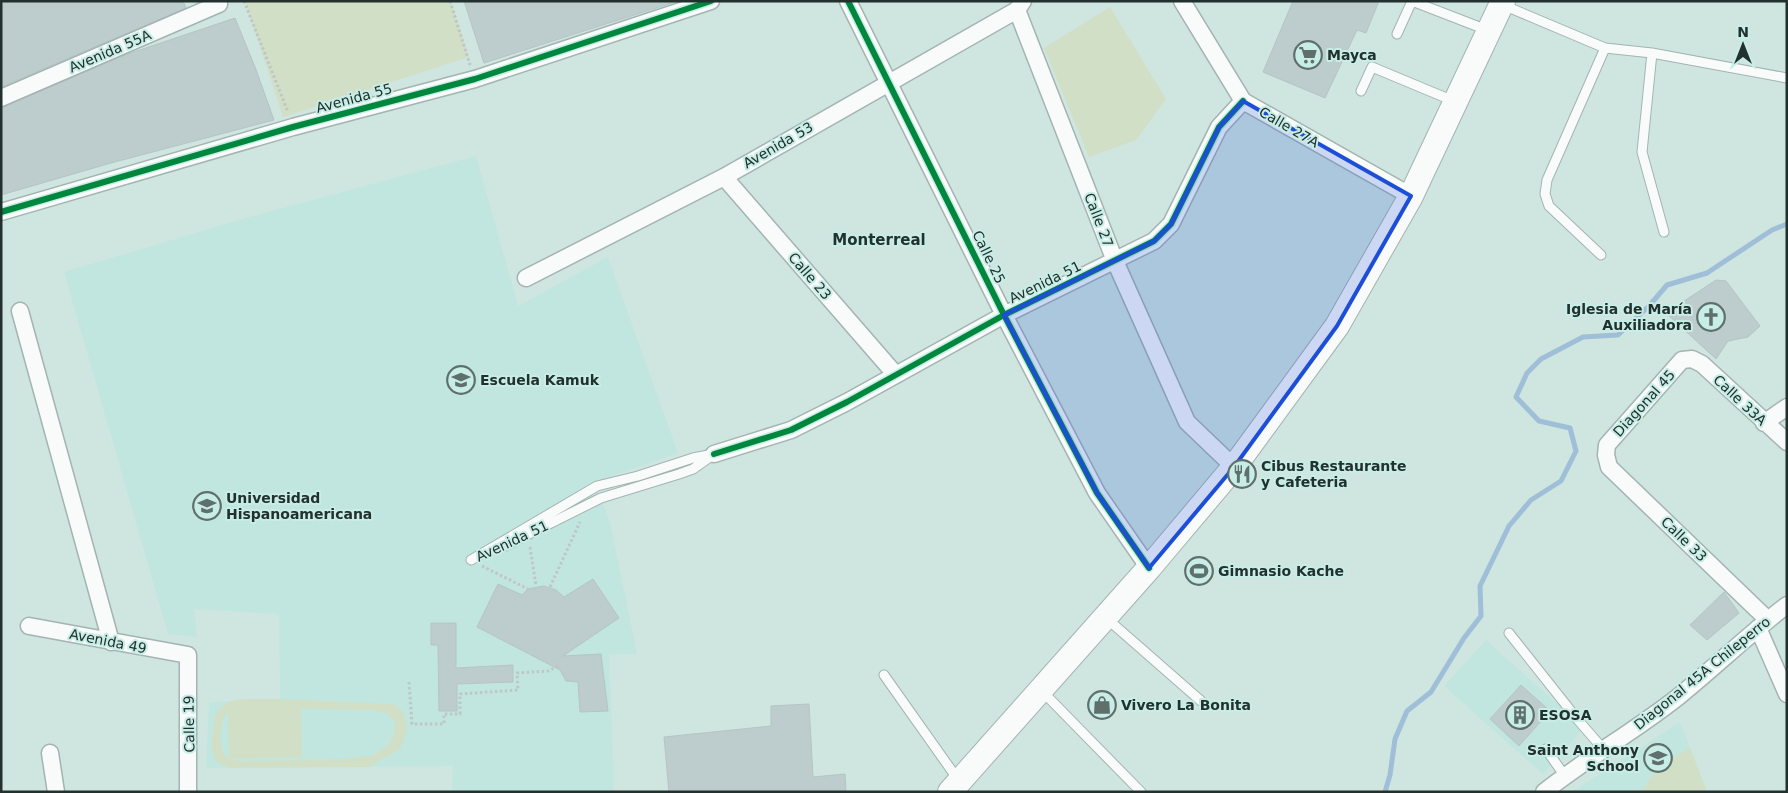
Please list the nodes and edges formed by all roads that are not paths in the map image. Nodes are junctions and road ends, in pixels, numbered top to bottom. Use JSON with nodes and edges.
{"nodes":[{"id":1,"x":711,"y":1,"type":"edge"},
{"id":2,"x":848,"y":1,"type":"edge"},
{"id":3,"x":1182,"y":1,"type":"edge"},
{"id":4,"x":1502,"y":3,"type":"edge"},
{"id":5,"x":219,"y":4,"type":"dead end"},
{"id":6,"x":1020,"y":5,"type":"edge"},
{"id":7,"x":1490,"y":31,"type":"junction"},
{"id":8,"x":1397,"y":34,"type":"dead end"},
{"id":9,"x":1605,"y":48,"type":"junction"},
{"id":10,"x":1652,"y":53,"type":"junction"},
{"id":11,"x":1787,"y":78,"type":"edge"},
{"id":12,"x":889,"y":82,"type":"junction"},
{"id":13,"x":1362,"y":91,"type":"dead end"},
{"id":14,"x":1,"y":98,"type":"edge"},
{"id":15,"x":1243,"y":101,"type":"junction"},
{"id":16,"x":1456,"y":102,"type":"junction"},
{"id":17,"x":724,"y":177,"type":"junction"},
{"id":18,"x":1411,"y":196,"type":"junction"},
{"id":19,"x":1,"y":212,"type":"edge"},
{"id":20,"x":1664,"y":232,"type":"dead end"},
{"id":21,"x":1601,"y":255,"type":"dead end"},
{"id":22,"x":1115,"y":261,"type":"junction"},
{"id":23,"x":526,"y":278,"type":"dead end"},
{"id":24,"x":20,"y":311,"type":"dead end"},
{"id":25,"x":1004,"y":315,"type":"junction"},
{"id":26,"x":1692,"y":360,"type":"joint"},
{"id":27,"x":896,"y":375,"type":"junction"},
{"id":28,"x":1787,"y":408,"type":"edge"},
{"id":29,"x":1764,"y":423,"type":"junction"},
{"id":30,"x":1787,"y":442,"type":"edge"},
{"id":31,"x":714,"y":454,"type":"junction"},
{"id":32,"x":1606,"y":455,"type":"joint"},
{"id":33,"x":1234,"y":467,"type":"junction"},
{"id":34,"x":652,"y":470,"type":"junction"},
{"id":35,"x":656,"y":482,"type":"junction"},
{"id":36,"x":1149,"y":568,"type":"junction"},
{"id":37,"x":1787,"y":605,"type":"edge"},
{"id":38,"x":1105,"y":617,"type":"junction"},
{"id":39,"x":1763,"y":624,"type":"junction"},
{"id":40,"x":29,"y":626,"type":"dead end"},
{"id":41,"x":1509,"y":633,"type":"dead end"},
{"id":42,"x":112,"y":642,"type":"junction"},
{"id":43,"x":188,"y":656,"type":"joint"},
{"id":44,"x":884,"y":676,"type":"dead end"},
{"id":45,"x":1042,"y":690,"type":"junction"},
{"id":46,"x":1787,"y":694,"type":"edge"},
{"id":47,"x":1201,"y":701,"type":"dead end"},
{"id":48,"x":1546,"y":749,"type":"dead end"},
{"id":49,"x":1604,"y":750,"type":"junction"},
{"id":50,"x":50,"y":753,"type":"dead end"},
{"id":51,"x":1564,"y":775,"type":"junction"},
{"id":52,"x":954,"y":786,"type":"edge"},
{"id":53,"x":56,"y":792,"type":"edge"},
{"id":54,"x":188,"y":792,"type":"edge"},
{"id":55,"x":1141,"y":792,"type":"edge"},
{"id":56,"x":1544,"y":792,"type":"edge"}],
"edges":[{"from":1,"to":19,"type":"street","name":"Avenida 55"},
{"from":2,"to":12,"type":"street","name":"Calle 25"},
{"from":3,"to":15,"type":"street","name":"Calle 27A"},
{"from":4,"to":7,"type":"main road"},
{"from":4,"to":9,"type":"lane"},
{"from":5,"to":14,"type":"street","name":"Avenida 55A"},
{"from":6,"to":12,"type":"street","name":"Avenida 53"},
{"from":6,"to":22,"type":"street","name":"Calle 27"},
{"from":7,"to":8,"type":"lane"},
{"from":7,"to":16,"type":"main road"},
{"from":9,"to":10,"type":"lane"},
{"from":9,"to":21,"type":"lane"},
{"from":10,"to":11,"type":"lane"},
{"from":10,"to":20,"type":"lane"},
{"from":12,"to":17,"type":"street","name":"Avenida 53"},
{"from":12,"to":25,"type":"street","name":"Calle 25"},
{"from":13,"to":16,"type":"lane"},
{"from":15,"to":18,"type":"street","name":"Calle 27A"},
{"from":15,"to":22,"type":"street","name":"Avenida 51"},
{"from":16,"to":18,"type":"main road"},
{"from":17,"to":23,"type":"street","name":"Avenida 53"},
{"from":17,"to":27,"type":"street","name":"Calle 23"},
{"from":18,"to":33,"type":"main road"},
{"from":22,"to":25,"type":"street","name":"Avenida 51"},
{"from":22,"to":33,"type":"street","name":"Calle 27"},
{"from":24,"to":42,"type":"street"},
{"from":25,"to":27,"type":"street","name":"Avenida 51"},
{"from":25,"to":36,"type":"street","name":"Calle 25"},
{"from":26,"to":29,"type":"street","name":"Calle 33A"},
{"from":26,"to":32,"type":"street","name":"Diagonal 45"},
{"from":27,"to":31,"type":"street","name":"Avenida 51"},
{"from":28,"to":29,"type":"street"},
{"from":29,"to":30,"type":"street","name":"Calle 33A"},
{"from":31,"to":34,"type":"lane","name":"Avenida 51"},
{"from":31,"to":35,"type":"lane","name":"Avenida 51"},
{"from":32,"to":39,"type":"street","name":"Calle 33"},
{"from":33,"to":36,"type":"main road"},
{"from":34,"to":35,"type":"lane"},
{"from":34,"to":35,"type":"lane","name":"Avenida 51"},
{"from":36,"to":38,"type":"main road"},
{"from":37,"to":39,"type":"street","name":"Diagonal 45A Chileperro"},
{"from":38,"to":45,"type":"main road"},
{"from":38,"to":47,"type":"lane"},
{"from":39,"to":46,"type":"street","name":"Calle 33"},
{"from":39,"to":49,"type":"street","name":"Diagonal 45A Chileperro"},
{"from":40,"to":42,"type":"street","name":"Avenida 49"},
{"from":41,"to":49,"type":"lane"},
{"from":42,"to":43,"type":"street","name":"Avenida 49"},
{"from":43,"to":54,"type":"street","name":"Calle 19"},
{"from":44,"to":52,"type":"lane"},
{"from":45,"to":52,"type":"main road"},
{"from":45,"to":55,"type":"lane"},
{"from":48,"to":51,"type":"lane"},
{"from":49,"to":51,"type":"street","name":"Diagonal 45A Chileperro"},
{"from":50,"to":53,"type":"street"},
{"from":51,"to":56,"type":"street","name":"Diagonal 45A Chileperro"}]}
